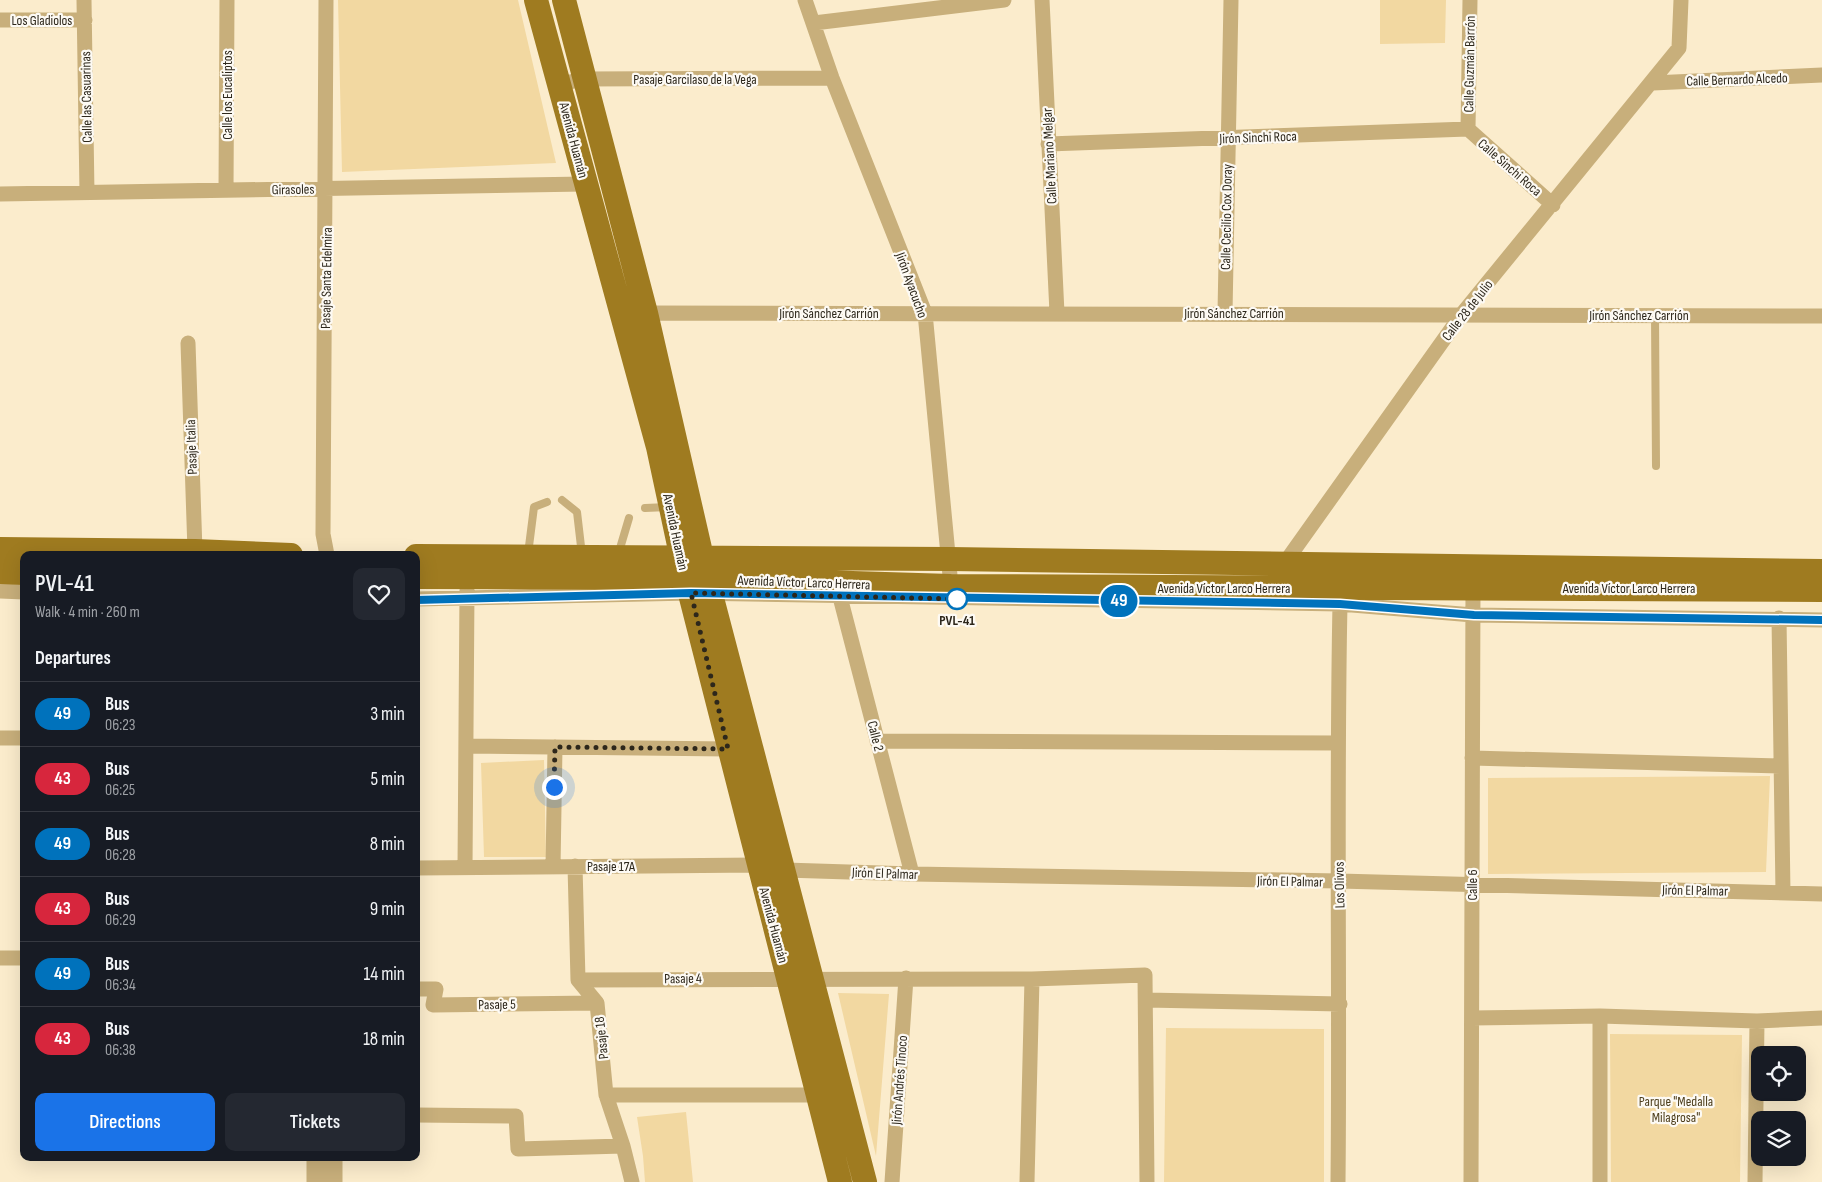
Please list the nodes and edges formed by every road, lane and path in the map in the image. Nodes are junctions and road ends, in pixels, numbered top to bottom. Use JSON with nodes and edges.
{"nodes":[{"id":1,"x":84,"y":0,"type":"edge"},
{"id":2,"x":227,"y":0,"type":"edge"},
{"id":3,"x":326,"y":0,"type":"edge"},
{"id":4,"x":536,"y":0,"type":"edge"},
{"id":5,"x":564,"y":0,"type":"edge"},
{"id":6,"x":806,"y":0,"type":"edge"},
{"id":7,"x":1004,"y":0,"type":"edge"},
{"id":8,"x":1042,"y":0,"type":"edge"},
{"id":9,"x":1231,"y":0,"type":"edge"},
{"id":10,"x":1470,"y":0,"type":"edge"},
{"id":11,"x":1681,"y":0,"type":"edge"},
{"id":12,"x":0,"y":20,"type":"edge"},
{"id":13,"x":85,"y":20,"type":"junction"},
{"id":14,"x":814,"y":22,"type":"junction"},
{"id":15,"x":1822,"y":75,"type":"edge"},
{"id":16,"x":832,"y":78,"type":"junction"},
{"id":17,"x":585,"y":80,"type":"junction"},
{"id":18,"x":1653,"y":82,"type":"junction"},
{"id":19,"x":559,"y":84,"type":"junction"},
{"id":20,"x":1468,"y":129,"type":"junction"},
{"id":21,"x":1227,"y":138,"type":"junction"},
{"id":22,"x":1048,"y":144,"type":"junction"},
{"id":23,"x":585,"y":184,"type":"junction"},
{"id":24,"x":327,"y":188,"type":"junction"},
{"id":25,"x":226,"y":190,"type":"junction"},
{"id":26,"x":87,"y":193,"type":"junction"},
{"id":27,"x":0,"y":194,"type":"edge"},
{"id":28,"x":1553,"y":205,"type":"junction"},
{"id":29,"x":646,"y":313,"type":"junction"},
{"id":30,"x":925,"y":313,"type":"junction"},
{"id":31,"x":1057,"y":313,"type":"junction"},
{"id":32,"x":1225,"y":313,"type":"junction"},
{"id":33,"x":1462,"y":314,"type":"junction"},
{"id":34,"x":1655,"y":315,"type":"junction"},
{"id":35,"x":1822,"y":316,"type":"edge"},
{"id":36,"x":624,"y":324,"type":"junction"},
{"id":37,"x":188,"y":343,"type":"dead end"},
{"id":38,"x":668,"y":445,"type":"junction"},
{"id":39,"x":1656,"y":466,"type":"dead end"},
{"id":40,"x":562,"y":500,"type":"dead end"},
{"id":41,"x":547,"y":502,"type":"dead end"},
{"id":42,"x":671,"y":507,"type":"junction"},
{"id":43,"x":645,"y":508,"type":"dead end"},
{"id":44,"x":628,"y":518,"type":"dead end"},
{"id":45,"x":0,"y":549,"type":"edge"},
{"id":46,"x":195,"y":551,"type":"joint"},
{"id":47,"x":326,"y":551,"type":"edge"},
{"id":48,"x":420,"y":556,"type":"edge"},
{"id":49,"x":582,"y":557,"type":"junction"},
{"id":50,"x":950,"y":558,"type":"junction"},
{"id":51,"x":516,"y":563,"type":"junction"},
{"id":52,"x":610,"y":564,"type":"junction"},
{"id":53,"x":1284,"y":564,"type":"junction"},
{"id":54,"x":1822,"y":571,"type":"edge"},
{"id":55,"x":0,"y":572,"type":"edge"},
{"id":56,"x":20,"y":573,"type":"edge"},
{"id":57,"x":697,"y":576,"type":"junction"},
{"id":58,"x":420,"y":578,"type":"edge"},
{"id":59,"x":951,"y":586,"type":"junction"},
{"id":60,"x":1473,"y":587,"type":"junction"},
{"id":61,"x":467,"y":588,"type":"junction"},
{"id":62,"x":1285,"y":588,"type":"junction"},
{"id":63,"x":1822,"y":590,"type":"edge"},
{"id":64,"x":0,"y":591,"type":"edge"},
{"id":65,"x":20,"y":592,"type":"edge"},
{"id":66,"x":1338,"y":596,"type":"junction"},
{"id":67,"x":840,"y":597,"type":"junction"},
{"id":68,"x":420,"y":599,"type":"edge"},
{"id":69,"x":1474,"y":615,"type":"junction"},
{"id":70,"x":1779,"y":618,"type":"junction"},
{"id":71,"x":1822,"y":620,"type":"edge"},
{"id":72,"x":0,"y":738,"type":"edge"},
{"id":73,"x":20,"y":738,"type":"edge"},
{"id":74,"x":877,"y":741,"type":"junction"},
{"id":75,"x":1337,"y":743,"type":"junction"},
{"id":76,"x":468,"y":746,"type":"junction"},
{"id":77,"x":555,"y":747,"type":"junction"},
{"id":78,"x":728,"y":749,"type":"junction"},
{"id":79,"x":1472,"y":758,"type":"junction"},
{"id":80,"x":1781,"y":766,"type":"junction"},
{"id":81,"x":758,"y":864,"type":"junction"},
{"id":82,"x":553,"y":866,"type":"junction"},
{"id":83,"x":575,"y":866,"type":"junction"},
{"id":84,"x":420,"y":868,"type":"edge"},
{"id":85,"x":465,"y":868,"type":"junction"},
{"id":86,"x":785,"y":870,"type":"junction"},
{"id":87,"x":912,"y":874,"type":"junction"},
{"id":88,"x":1339,"y":881,"type":"junction"},
{"id":89,"x":1472,"y":885,"type":"junction"},
{"id":90,"x":1783,"y":893,"type":"junction"},
{"id":91,"x":1822,"y":894,"type":"edge"},
{"id":92,"x":0,"y":958,"type":"edge"},
{"id":93,"x":20,"y":958,"type":"edge"},
{"id":94,"x":788,"y":977,"type":"junction"},
{"id":95,"x":906,"y":978,"type":"junction"},
{"id":96,"x":812,"y":979,"type":"junction"},
{"id":97,"x":1032,"y":979,"type":"junction"},
{"id":98,"x":578,"y":980,"type":"junction"},
{"id":99,"x":420,"y":989,"type":"edge"},
{"id":100,"x":1146,"y":1000,"type":"junction"},
{"id":101,"x":597,"y":1003,"type":"junction"},
{"id":102,"x":1340,"y":1004,"type":"junction"},
{"id":103,"x":1600,"y":1016,"type":"junction"},
{"id":104,"x":1472,"y":1018,"type":"junction"},
{"id":105,"x":1822,"y":1018,"type":"edge"},
{"id":106,"x":1757,"y":1021,"type":"junction"},
{"id":107,"x":606,"y":1095,"type":"junction"},
{"id":108,"x":818,"y":1095,"type":"junction"},
{"id":109,"x":420,"y":1115,"type":"edge"},
{"id":110,"x":623,"y":1146,"type":"junction"},
{"id":111,"x":316,"y":1161,"type":"edge"},
{"id":112,"x":333,"y":1161,"type":"edge"},
{"id":113,"x":316,"y":1182,"type":"edge"},
{"id":114,"x":333,"y":1182,"type":"edge"},
{"id":115,"x":632,"y":1182,"type":"edge"},
{"id":116,"x":840,"y":1182,"type":"edge"},
{"id":117,"x":865,"y":1182,"type":"edge"},
{"id":118,"x":892,"y":1182,"type":"edge"},
{"id":119,"x":1027,"y":1182,"type":"edge"},
{"id":120,"x":1147,"y":1182,"type":"edge"},
{"id":121,"x":1338,"y":1182,"type":"edge"},
{"id":122,"x":1471,"y":1182,"type":"edge"},
{"id":123,"x":1600,"y":1182,"type":"edge"},
{"id":124,"x":1755,"y":1182,"type":"edge"}],
"edges":[{"from":1,"to":13,"type":"street","name":"Calle las Casuarinas"},
{"from":2,"to":25,"type":"street","name":"Calle los Eucaliptos"},
{"from":3,"to":24,"type":"street","name":"Pasaje Santa Edelmira"},
{"from":4,"to":19,"type":"main road","name":"Avenida Huamán"},
{"from":5,"to":17,"type":"main road","name":"Avenida Huamán"},
{"from":6,"to":14,"type":"street","name":"Jirón Ayacucho"},
{"from":7,"to":14,"type":"street"},
{"from":8,"to":22,"type":"street","name":"Calle Mariano Melgar"},
{"from":9,"to":21,"type":"street","name":"Calle Cecilio Cox Doray"},
{"from":10,"to":20,"type":"street","name":"Calle Guzmán Barrón"},
{"from":11,"to":18,"type":"street","name":"Calle 28 de Julio"},
{"from":12,"to":13,"type":"street","name":"Los Gladiolos"},
{"from":13,"to":26,"type":"street","name":"Calle las Casuarinas"},
{"from":14,"to":16,"type":"street","name":"Jirón Ayacucho"},
{"from":15,"to":18,"type":"street","name":"Calle Bernardo Alcedo"},
{"from":16,"to":17,"type":"street","name":"Pasaje Garcilaso de la Vega"},
{"from":16,"to":30,"type":"street","name":"Jirón Ayacucho"},
{"from":17,"to":19,"type":"street","name":"Pasaje Garcilaso de la Vega"},
{"from":17,"to":29,"type":"main road","name":"Avenida Huamán"},
{"from":18,"to":28,"type":"street","name":"Calle 28 de Julio"},
{"from":19,"to":23,"type":"main road","name":"Avenida Huamán"},
{"from":20,"to":21,"type":"street","name":"Jirón Sinchi Roca"},
{"from":20,"to":28,"type":"street","name":"Calle Sinchi Roca"},
{"from":21,"to":22,"type":"street","name":"Jirón Sinchi Roca"},
{"from":21,"to":32,"type":"street","name":"Calle Cecilio Cox Doray"},
{"from":22,"to":31,"type":"street","name":"Calle Mariano Melgar"},
{"from":23,"to":24,"type":"street","name":"Girasoles"},
{"from":23,"to":36,"type":"main road","name":"Avenida Huamán"},
{"from":24,"to":25,"type":"street","name":"Girasoles"},
{"from":24,"to":47,"type":"street","name":"Pasaje Santa Edelmira"},
{"from":25,"to":26,"type":"street","name":"Girasoles"},
{"from":26,"to":27,"type":"street","name":"Girasoles"},
{"from":28,"to":33,"type":"street","name":"Calle 28 de Julio"},
{"from":29,"to":30,"type":"street","name":"Jirón Sánchez Carrión"},
{"from":29,"to":36,"type":"street"},
{"from":29,"to":38,"type":"main road","name":"Avenida Huamán"},
{"from":30,"to":31,"type":"street","name":"Jirón Sánchez Carrión"},
{"from":30,"to":50,"type":"street","name":"Jirón Ayacucho"},
{"from":31,"to":32,"type":"street","name":"Jirón Sánchez Carrión"},
{"from":32,"to":33,"type":"street","name":"Jirón Sánchez Carrión"},
{"from":33,"to":34,"type":"street","name":"Jirón Sánchez Carrión"},
{"from":33,"to":53,"type":"street","name":"Calle 28 de Julio"},
{"from":34,"to":35,"type":"street","name":"Jirón Sánchez Carrión"},
{"from":34,"to":39,"type":"lane"},
{"from":36,"to":38,"type":"main road","name":"Avenida Huamán"},
{"from":37,"to":46,"type":"street","name":"Pasaje Italia"},
{"from":38,"to":42,"type":"main road","name":"Avenida Huamán"},
{"from":38,"to":57,"type":"main road","name":"Avenida Huamán"},
{"from":40,"to":49,"type":"lane"},
{"from":41,"to":51,"type":"lane"},
{"from":42,"to":43,"type":"lane"},
{"from":42,"to":57,"type":"main road","name":"Avenida Huamán"},
{"from":44,"to":52,"type":"lane"},
{"from":45,"to":46,"type":"main road"},
{"from":48,"to":51,"type":"main road","name":"Avenida Víctor Larco Herrera"},
{"from":49,"to":51,"type":"main road","name":"Avenida Víctor Larco Herrera"},
{"from":49,"to":52,"type":"main road","name":"Avenida Víctor Larco Herrera"},
{"from":50,"to":53,"type":"main road","name":"Avenida Víctor Larco Herrera"},
{"from":50,"to":57,"type":"main road","name":"Avenida Víctor Larco Herrera"},
{"from":50,"to":59,"type":"street","name":"Jirón Ayacucho"},
{"from":51,"to":52,"type":"main road","name":"Avenida Víctor Larco Herrera"},
{"from":51,"to":61,"type":"main road","name":"Avenida Víctor Larco Herrera"},
{"from":52,"to":57,"type":"main road","name":"Avenida Víctor Larco Herrera"},
{"from":53,"to":54,"type":"main road","name":"Avenida Víctor Larco Herrera"},
{"from":53,"to":62,"type":"street"},
{"from":55,"to":56,"type":"main road"},
{"from":57,"to":59,"type":"main road","name":"Avenida Víctor Larco Herrera"},
{"from":57,"to":61,"type":"street","name":"Avenida Víctor Larco Herrera"},
{"from":57,"to":67,"type":"street","name":"Avenida Víctor Larco Herrera"},
{"from":57,"to":78,"type":"main road","name":"Avenida Huamán"},
{"from":57,"to":86,"type":"main road","name":"Avenida Huamán"},
{"from":58,"to":61,"type":"main road","name":"Avenida Víctor Larco Herrera"},
{"from":59,"to":62,"type":"main road","name":"Avenida Víctor Larco Herrera"},
{"from":60,"to":63,"type":"main road","name":"Avenida Víctor Larco Herrera"},
{"from":60,"to":66,"type":"main road","name":"Avenida Víctor Larco Herrera"},
{"from":60,"to":69,"type":"street","name":"Calle 6"},
{"from":61,"to":68,"type":"street","name":"Avenida Víctor Larco Herrera"},
{"from":61,"to":76,"type":"street"},
{"from":62,"to":66,"type":"main road","name":"Avenida Víctor Larco Herrera"},
{"from":64,"to":65,"type":"street"},
{"from":66,"to":67,"type":"street","name":"Avenida Víctor Larco Herrera"},
{"from":66,"to":69,"type":"street","name":"Avenida Víctor Larco Herrera"},
{"from":66,"to":75,"type":"street","name":"Los Olivos"},
{"from":67,"to":74,"type":"street","name":"Calle 2"},
{"from":69,"to":70,"type":"street","name":"Avenida Víctor Larco Herrera"},
{"from":69,"to":79,"type":"street","name":"Calle 6"},
{"from":70,"to":71,"type":"street","name":"Avenida Víctor Larco Herrera"},
{"from":70,"to":80,"type":"street"},
{"from":72,"to":73,"type":"street"},
{"from":74,"to":75,"type":"street"},
{"from":74,"to":87,"type":"street","name":"Calle 2"},
{"from":75,"to":88,"type":"street","name":"Los Olivos"},
{"from":76,"to":77,"type":"street"},
{"from":76,"to":85,"type":"street"},
{"from":77,"to":78,"type":"street"},
{"from":77,"to":82,"type":"street"},
{"from":78,"to":81,"type":"main road","name":"Avenida Huamán"},
{"from":79,"to":80,"type":"street"},
{"from":79,"to":89,"type":"street","name":"Calle 6"},
{"from":80,"to":90,"type":"street"},
{"from":81,"to":83,"type":"street","name":"Pasaje 17A"},
{"from":81,"to":86,"type":"street","name":"Jirón El Palmar"},
{"from":81,"to":94,"type":"main road","name":"Avenida Huamán"},
{"from":82,"to":83,"type":"street","name":"Pasaje 17A"},
{"from":82,"to":85,"type":"street","name":"Pasaje 17A"},
{"from":83,"to":98,"type":"street"},
{"from":84,"to":85,"type":"street","name":"Pasaje 17A"},
{"from":86,"to":87,"type":"street","name":"Jirón El Palmar"},
{"from":86,"to":96,"type":"main road","name":"Avenida Huamán"},
{"from":87,"to":88,"type":"street","name":"Jirón El Palmar"},
{"from":88,"to":89,"type":"street","name":"Jirón El Palmar"},
{"from":88,"to":102,"type":"street","name":"Los Olivos"},
{"from":89,"to":90,"type":"street","name":"Jirón El Palmar"},
{"from":89,"to":104,"type":"street","name":"Calle 6"},
{"from":90,"to":91,"type":"street","name":"Jirón El Palmar"},
{"from":92,"to":93,"type":"street"},
{"from":94,"to":96,"type":"street","name":"Pasaje 4"},
{"from":94,"to":98,"type":"street","name":"Pasaje 4"},
{"from":94,"to":108,"type":"main road","name":"Avenida Huamán"},
{"from":95,"to":96,"type":"street","name":"Pasaje 4"},
{"from":95,"to":97,"type":"street","name":"Pasaje 4"},
{"from":95,"to":118,"type":"street","name":"Jirón Andrés Tinoco"},
{"from":96,"to":117,"type":"main road","name":"Avenida Huamán"},
{"from":97,"to":100,"type":"street","name":"Pasaje 4"},
{"from":97,"to":119,"type":"street"},
{"from":98,"to":101,"type":"street","name":"Pasaje 18"},
{"from":99,"to":101,"type":"street","name":"Pasaje 5"},
{"from":100,"to":102,"type":"street"},
{"from":100,"to":120,"type":"street"},
{"from":101,"to":107,"type":"street","name":"Pasaje 18"},
{"from":102,"to":121,"type":"street","name":"Los Olivos"},
{"from":103,"to":104,"type":"street"},
{"from":103,"to":106,"type":"street"},
{"from":103,"to":123,"type":"street"},
{"from":104,"to":122,"type":"street","name":"Calle 6"},
{"from":105,"to":106,"type":"street"},
{"from":106,"to":124,"type":"street"},
{"from":107,"to":108,"type":"street"},
{"from":107,"to":110,"type":"street","name":"Pasaje 18"},
{"from":108,"to":116,"type":"main road","name":"Avenida Huamán"},
{"from":109,"to":110,"type":"street"},
{"from":110,"to":115,"type":"street","name":"Pasaje 18"},
{"from":111,"to":113,"type":"street"},
{"from":112,"to":114,"type":"street"}]}
